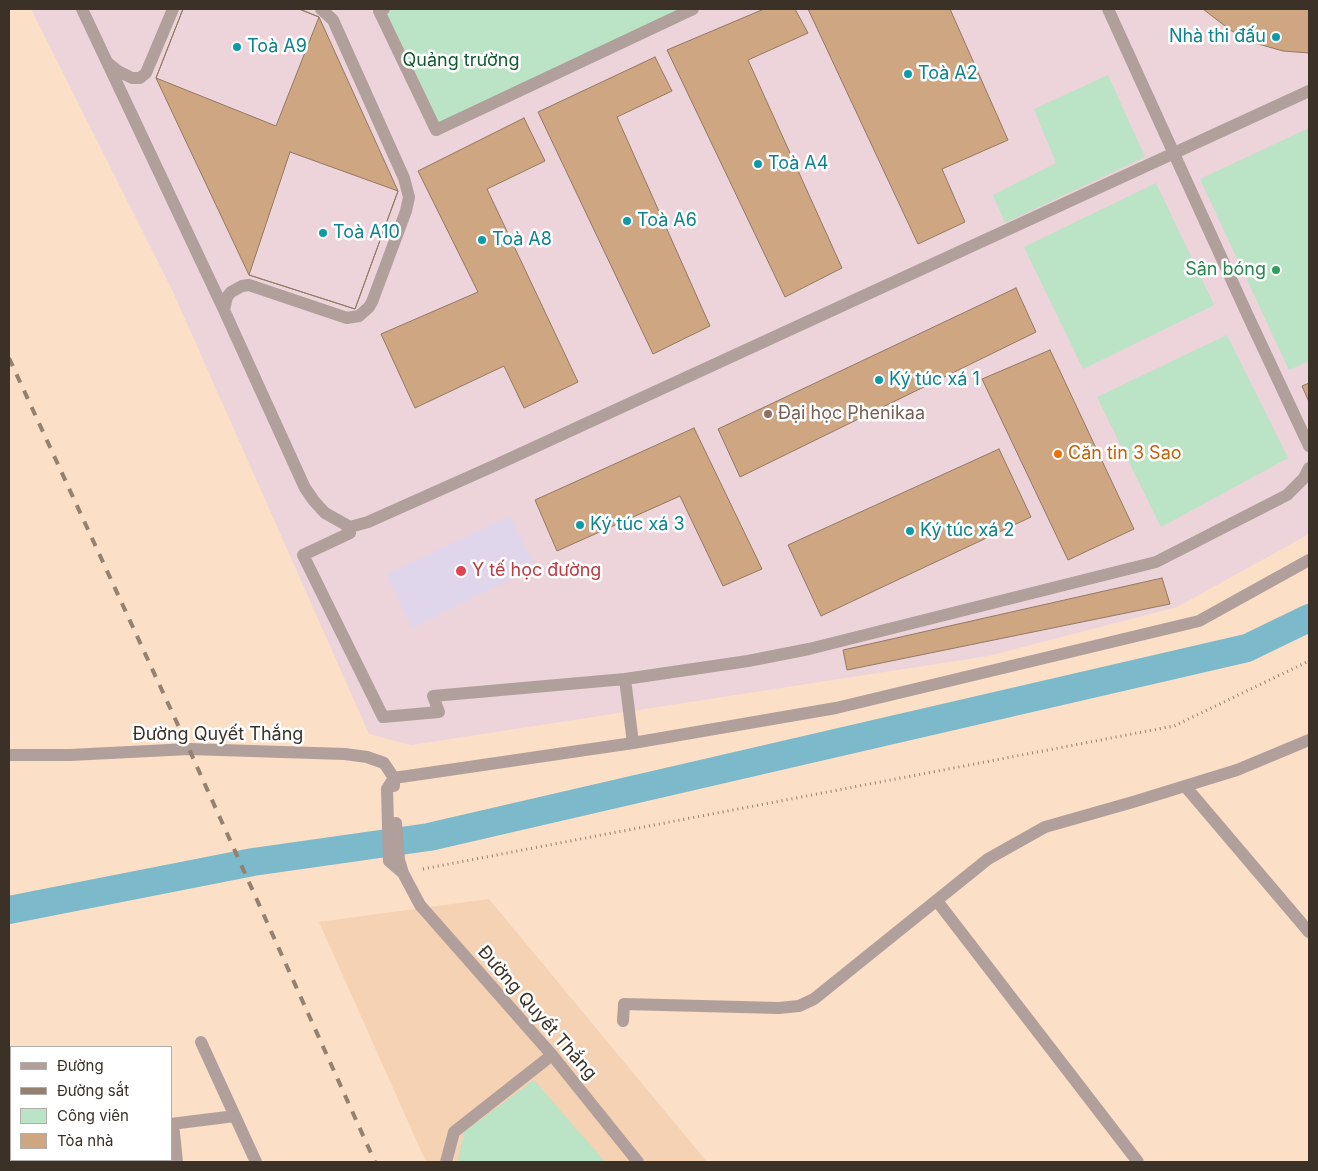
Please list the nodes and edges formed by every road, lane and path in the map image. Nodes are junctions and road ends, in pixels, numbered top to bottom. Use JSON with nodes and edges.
{"nodes":[{"id":1,"x":82,"y":9,"type":"edge"},
{"id":2,"x":173,"y":9,"type":"edge"},
{"id":3,"x":321,"y":9,"type":"edge"},
{"id":4,"x":384,"y":9,"type":"edge"},
{"id":5,"x":693,"y":9,"type":"edge"},
{"id":6,"x":1108,"y":9,"type":"edge"},
{"id":7,"x":106,"y":61,"type":"junction"},
{"id":8,"x":1309,"y":91,"type":"edge"},
{"id":9,"x":1174,"y":154,"type":"junction"},
{"id":10,"x":224,"y":310,"type":"junction"},
{"id":11,"x":1309,"y":446,"type":"edge"},
{"id":12,"x":1309,"y":468,"type":"edge"},
{"id":13,"x":346,"y":525,"type":"junction"},
{"id":14,"x":1309,"y":560,"type":"edge"},
{"id":15,"x":1309,"y":661,"type":"edge"},
{"id":16,"x":625,"y":679,"type":"junction"},
{"id":17,"x":1309,"y":740,"type":"edge"},
{"id":18,"x":634,"y":744,"type":"junction"},
{"id":19,"x":9,"y":755,"type":"edge"},
{"id":20,"x":390,"y":783,"type":"junction"},
{"id":21,"x":1185,"y":786,"type":"junction"},
{"id":22,"x":394,"y":860,"type":"junction"},
{"id":23,"x":403,"y":873,"type":"junction"},
{"id":24,"x":937,"y":901,"type":"junction"},
{"id":25,"x":1309,"y":932,"type":"edge"},
{"id":26,"x":623,"y":1021,"type":"dead end"},
{"id":27,"x":201,"y":1042,"type":"dead end"},
{"id":28,"x":552,"y":1055,"type":"junction"},
{"id":29,"x":235,"y":1116,"type":"junction"},
{"id":30,"x":172,"y":1124,"type":"edge"},
{"id":31,"x":177,"y":1162,"type":"edge"},
{"id":32,"x":256,"y":1162,"type":"edge"},
{"id":33,"x":446,"y":1162,"type":"edge"},
{"id":34,"x":638,"y":1162,"type":"edge"},
{"id":35,"x":1138,"y":1162,"type":"edge"}],
"edges":[{"from":1,"to":7,"type":"street"},
{"from":2,"to":7,"type":"street"},
{"from":3,"to":10,"type":"street"},
{"from":4,"to":5,"type":"street"},
{"from":6,"to":9,"type":"street"},
{"from":7,"to":10,"type":"street"},
{"from":8,"to":9,"type":"street"},
{"from":9,"to":11,"type":"street"},
{"from":9,"to":13,"type":"street"},
{"from":10,"to":13,"type":"street"},
{"from":12,"to":16,"type":"street"},
{"from":13,"to":16,"type":"street"},
{"from":14,"to":18,"type":"street"},
{"from":15,"to":23,"type":"path"},
{"from":16,"to":18,"type":"street"},
{"from":17,"to":21,"type":"street"},
{"from":18,"to":20,"type":"street"},
{"from":19,"to":20,"type":"street","name":"Đường Quyết Thắng"},
{"from":20,"to":22,"type":"street"},
{"from":20,"to":22,"type":"street"},
{"from":21,"to":24,"type":"street"},
{"from":21,"to":25,"type":"street"},
{"from":22,"to":23,"type":"street","name":"Đường Quyết Thắng"},
{"from":23,"to":28,"type":"street","name":"Đường Quyết Thắng"},
{"from":24,"to":26,"type":"street"},
{"from":24,"to":35,"type":"street"},
{"from":27,"to":29,"type":"street"},
{"from":28,"to":33,"type":"street"},
{"from":28,"to":34,"type":"street","name":"Đường Quyết Thắng"},
{"from":29,"to":30,"type":"street"},
{"from":29,"to":32,"type":"street"},
{"from":30,"to":31,"type":"street"}]}
